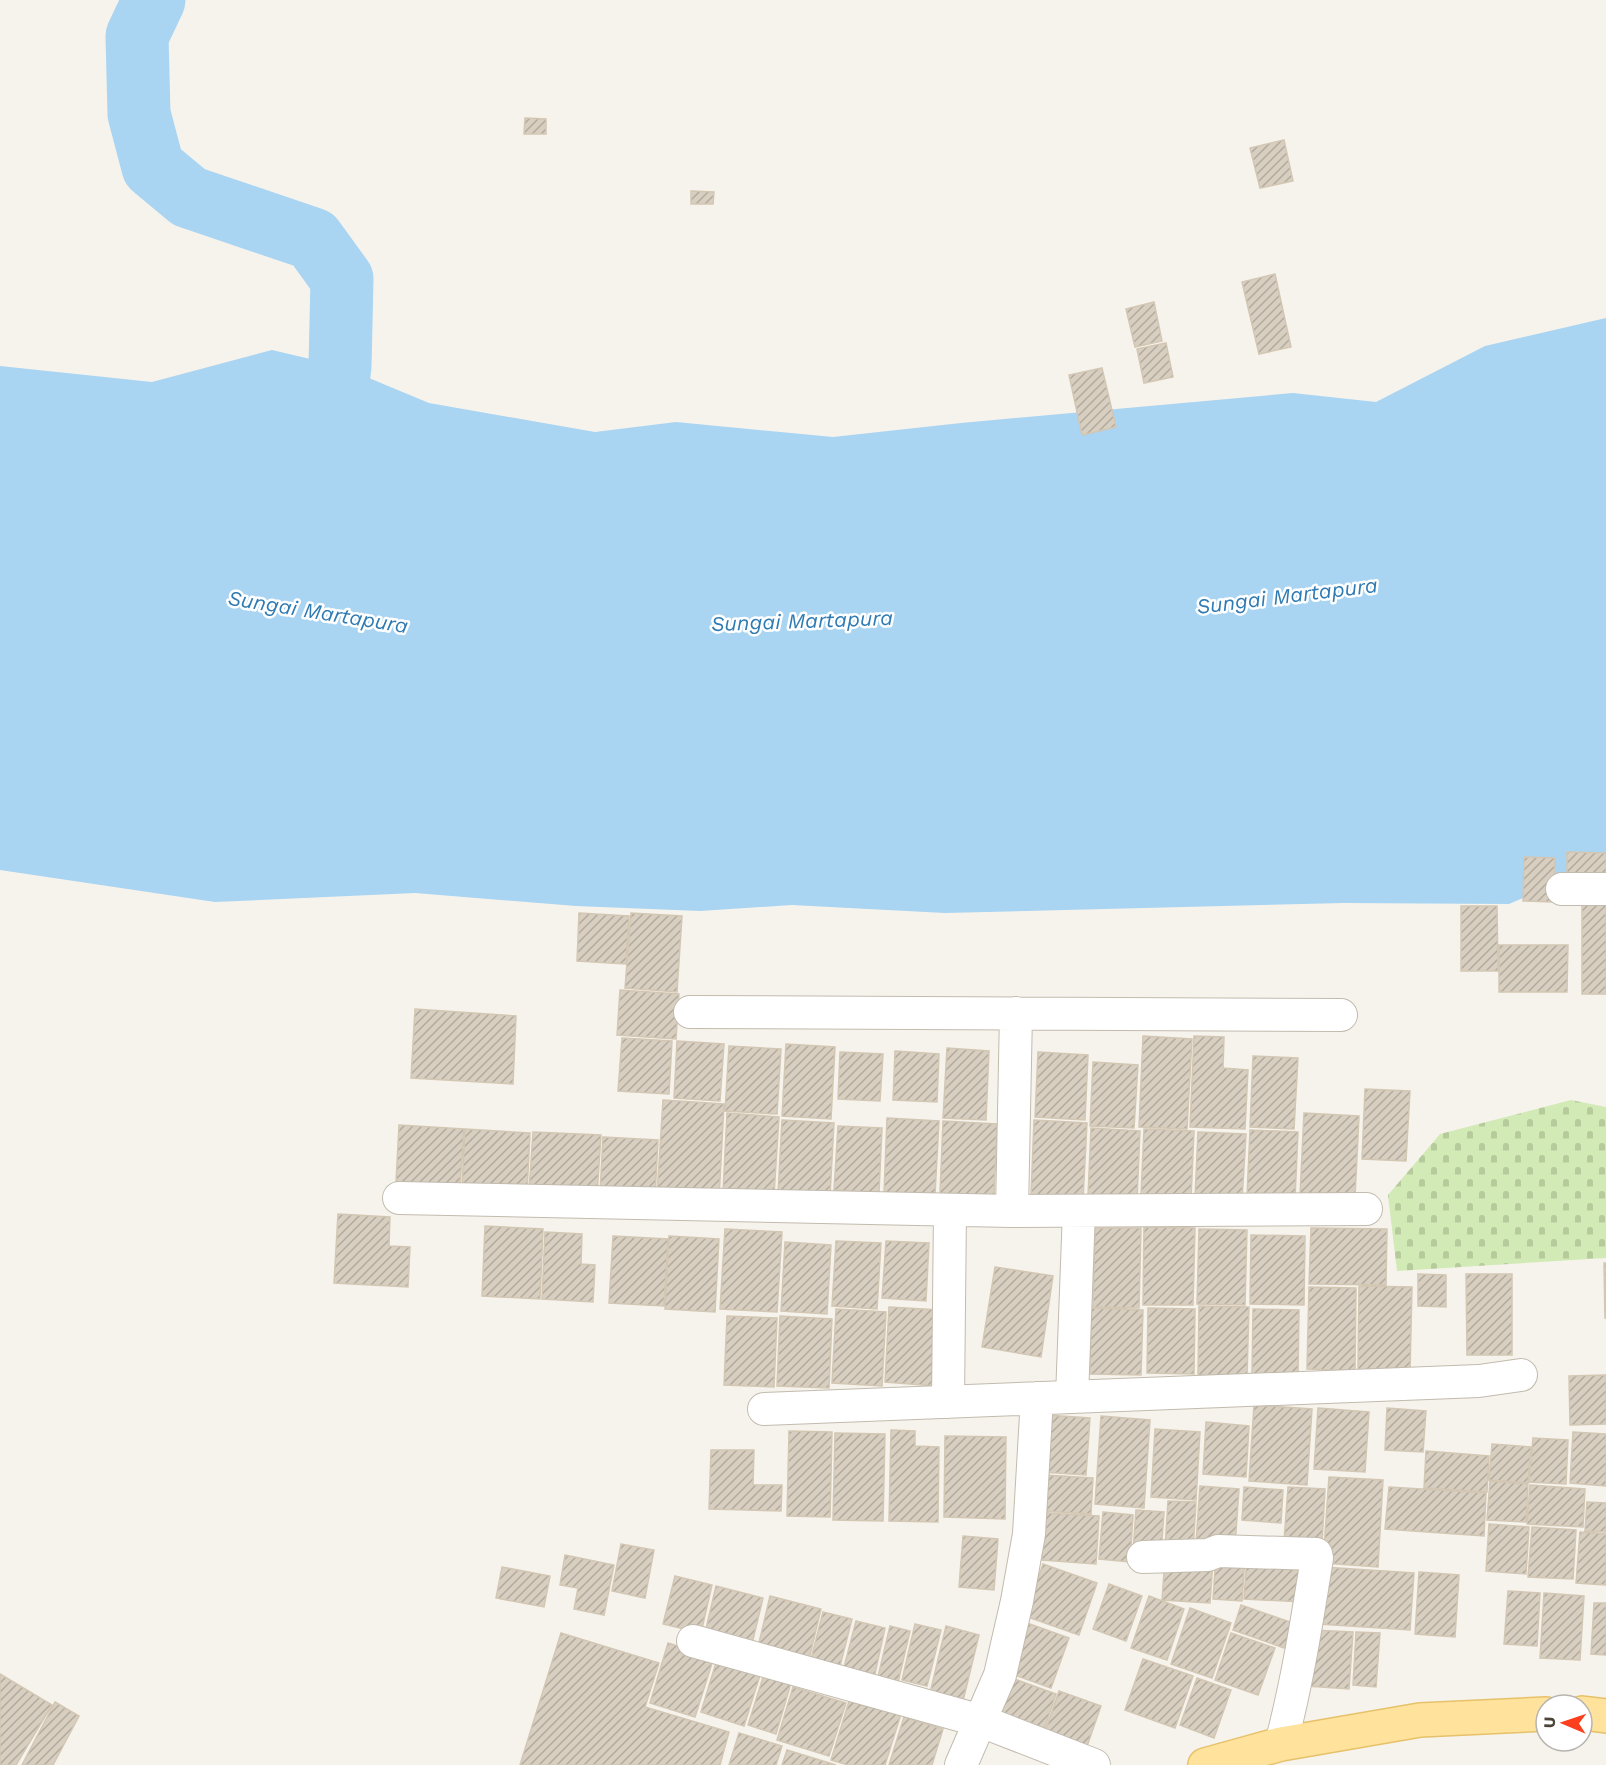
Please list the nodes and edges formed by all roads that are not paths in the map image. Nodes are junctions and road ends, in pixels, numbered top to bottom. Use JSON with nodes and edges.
{"nodes":[{"id":1,"x":1562,"y":889,"type":"dead end"},
{"id":2,"x":1606,"y":889,"type":"edge"},
{"id":3,"x":690,"y":1012,"type":"dead end"},
{"id":4,"x":1016,"y":1013,"type":"junction"},
{"id":5,"x":1341,"y":1015,"type":"dead end"},
{"id":6,"x":399,"y":1198,"type":"dead end"},
{"id":7,"x":1366,"y":1209,"type":"dead end"},
{"id":8,"x":950,"y":1210,"type":"junction"},
{"id":9,"x":1012,"y":1211,"type":"junction"},
{"id":10,"x":1079,"y":1211,"type":"junction"},
{"id":11,"x":1521,"y":1375,"type":"dead end"},
{"id":12,"x":1072,"y":1397,"type":"junction"},
{"id":13,"x":1038,"y":1398,"type":"junction"},
{"id":14,"x":948,"y":1402,"type":"junction"},
{"id":15,"x":764,"y":1409,"type":"dead end"},
{"id":16,"x":1143,"y":1557,"type":"dead end"},
{"id":17,"x":693,"y":1641,"type":"dead end"},
{"id":18,"x":1534,"y":1714,"type":"edge"},
{"id":19,"x":981,"y":1721,"type":"junction"},
{"id":20,"x":1281,"y":1744,"type":"junction"},
{"id":21,"x":961,"y":1765,"type":"edge"},
{"id":22,"x":1094,"y":1765,"type":"edge"},
{"id":23,"x":1204,"y":1765,"type":"edge"}],
"edges":[{"from":1,"to":2,"type":"street"},
{"from":3,"to":4,"type":"street"},
{"from":4,"to":5,"type":"street"},
{"from":4,"to":9,"type":"street"},
{"from":6,"to":8,"type":"street"},
{"from":7,"to":10,"type":"street"},
{"from":8,"to":9,"type":"street"},
{"from":8,"to":14,"type":"street"},
{"from":9,"to":10,"type":"street"},
{"from":10,"to":12,"type":"street"},
{"from":11,"to":12,"type":"street"},
{"from":12,"to":13,"type":"street"},
{"from":13,"to":14,"type":"street"},
{"from":13,"to":19,"type":"street"},
{"from":14,"to":15,"type":"street"},
{"from":16,"to":20,"type":"street"},
{"from":17,"to":19,"type":"street"},
{"from":18,"to":20,"type":"main road"},
{"from":19,"to":21,"type":"street"},
{"from":19,"to":22,"type":"street"},
{"from":20,"to":23,"type":"main road"}]}
